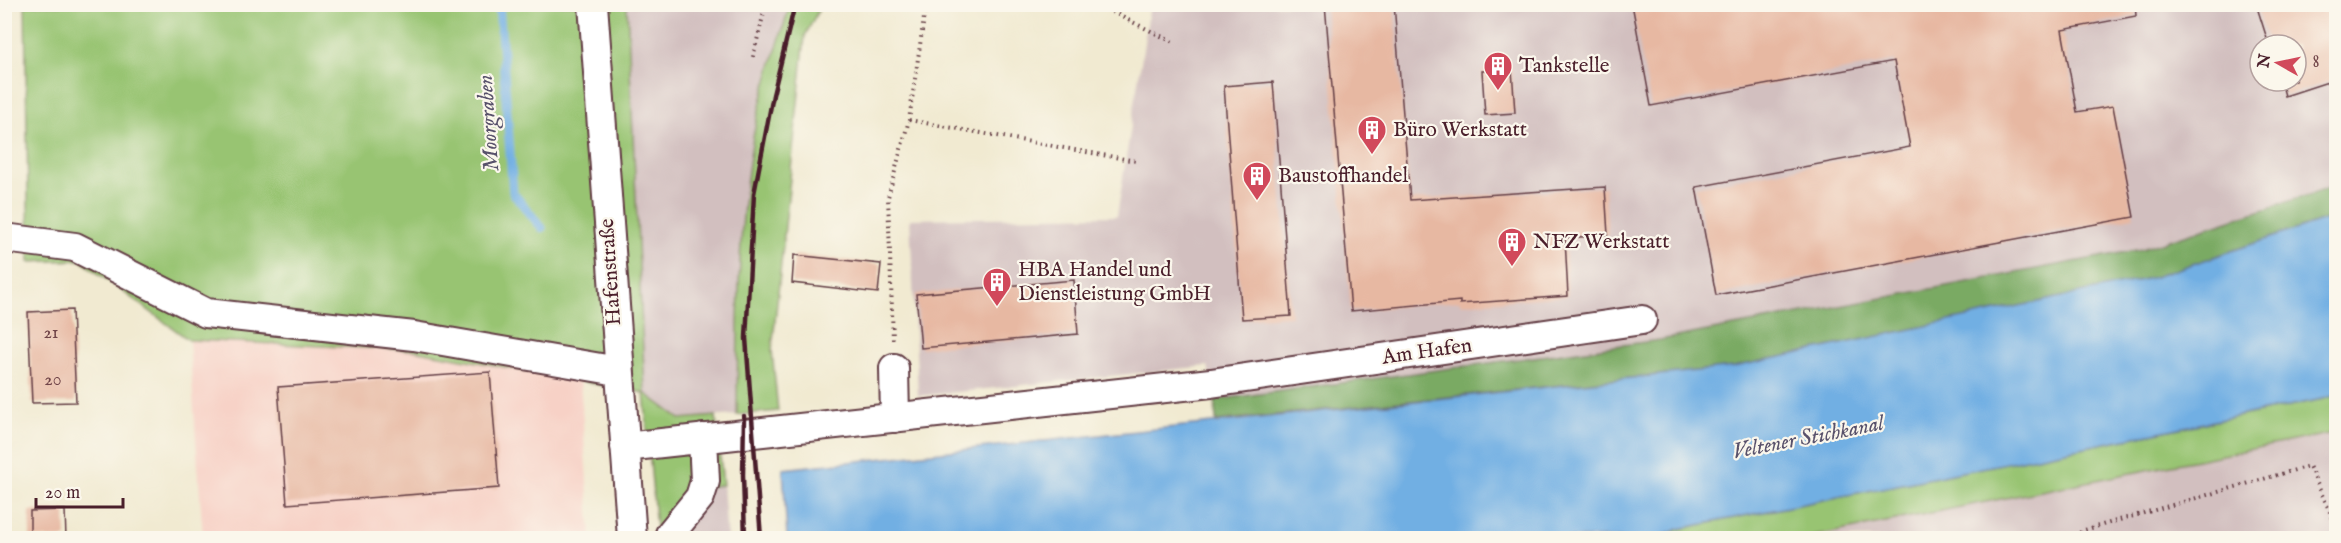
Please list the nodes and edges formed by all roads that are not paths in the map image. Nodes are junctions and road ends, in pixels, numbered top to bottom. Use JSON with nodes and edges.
{"nodes":[{"id":1,"x":593,"y":4,"type":"edge"},
{"id":2,"x":4,"y":238,"type":"edge"},
{"id":3,"x":1642,"y":321,"type":"dead end"},
{"id":4,"x":894,"y":368,"type":"road end"},
{"id":5,"x":618,"y":371,"type":"junction"},
{"id":6,"x":895,"y":418,"type":"junction"},
{"id":7,"x":710,"y":437,"type":"junction"},
{"id":8,"x":625,"y":447,"type":"junction"},
{"id":9,"x":632,"y":538,"type":"edge"},
{"id":10,"x":670,"y":538,"type":"edge"}],
"edges":[{"from":1,"to":5,"type":"street","name":"Hafenstraße"},
{"from":2,"to":5,"type":"street"},
{"from":3,"to":6,"type":"street","name":"Am Hafen"},
{"from":4,"to":6,"type":"street"},
{"from":5,"to":8,"type":"street","name":"Hafenstraße"},
{"from":6,"to":7,"type":"street","name":"Am Hafen"},
{"from":7,"to":8,"type":"street"},
{"from":7,"to":10,"type":"street"},
{"from":8,"to":9,"type":"street","name":"Hafenstraße"}]}
